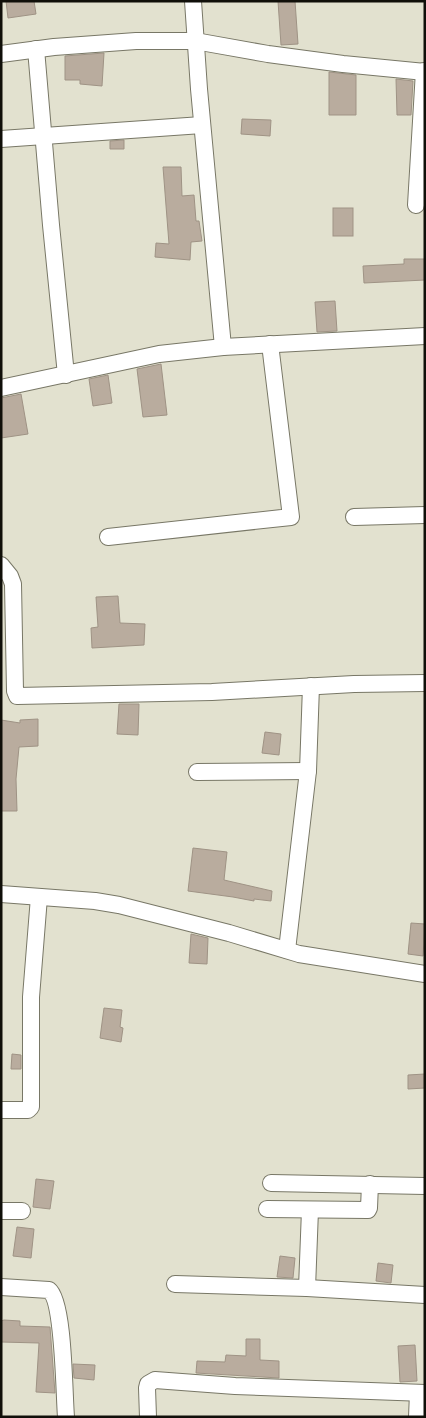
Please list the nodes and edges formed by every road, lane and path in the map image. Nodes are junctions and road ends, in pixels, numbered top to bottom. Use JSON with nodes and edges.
{"nodes":[{"id":1,"x":193,"y":1,"type":"edge"},
{"id":2,"x":195,"y":40,"type":"junction"},
{"id":3,"x":36,"y":49,"type":"junction"},
{"id":4,"x":1,"y":54,"type":"edge"},
{"id":5,"x":424,"y":71,"type":"edge"},
{"id":6,"x":202,"y":124,"type":"junction"},
{"id":7,"x":44,"y":135,"type":"junction"},
{"id":8,"x":1,"y":139,"type":"edge"},
{"id":9,"x":416,"y":206,"type":"dead end"},
{"id":10,"x":425,"y":336,"type":"edge"},
{"id":11,"x":270,"y":344,"type":"junction"},
{"id":12,"x":223,"y":347,"type":"junction"},
{"id":13,"x":66,"y":375,"type":"junction"},
{"id":14,"x":1,"y":388,"type":"edge"},
{"id":15,"x":425,"y":515,"type":"edge"},
{"id":16,"x":354,"y":517,"type":"dead end"},
{"id":17,"x":108,"y":537,"type":"dead end"},
{"id":18,"x":1,"y":565,"type":"edge"},
{"id":19,"x":425,"y":683,"type":"edge"},
{"id":20,"x":8,"y":686,"type":"edge"},
{"id":21,"x":311,"y":686,"type":"junction"},
{"id":22,"x":197,"y":772,"type":"dead end"},
{"id":23,"x":308,"y":772,"type":"junction"},
{"id":24,"x":1,"y":894,"type":"edge"},
{"id":25,"x":39,"y":897,"type":"junction"},
{"id":26,"x":287,"y":950,"type":"junction"},
{"id":27,"x":425,"y":974,"type":"edge"},
{"id":28,"x":1,"y":1110,"type":"edge"},
{"id":29,"x":271,"y":1183,"type":"dead end"},
{"id":30,"x":370,"y":1184,"type":"junction"},
{"id":31,"x":425,"y":1186,"type":"edge"},
{"id":32,"x":22,"y":1210,"type":"dead end"},
{"id":33,"x":267,"y":1210,"type":"dead end"},
{"id":34,"x":310,"y":1210,"type":"junction"},
{"id":35,"x":1,"y":1211,"type":"edge"},
{"id":36,"x":175,"y":1284,"type":"dead end"},
{"id":37,"x":1,"y":1287,"type":"edge"},
{"id":38,"x":307,"y":1288,"type":"junction"},
{"id":39,"x":425,"y":1295,"type":"edge"},
{"id":40,"x":421,"y":1393,"type":"edge"},
{"id":41,"x":66,"y":1417,"type":"edge"},
{"id":42,"x":148,"y":1417,"type":"edge"},
{"id":43,"x":418,"y":1417,"type":"edge"}],
"edges":[{"from":1,"to":2,"type":"street"},
{"from":2,"to":3,"type":"street"},
{"from":2,"to":5,"type":"street"},
{"from":2,"to":6,"type":"street"},
{"from":3,"to":4,"type":"street"},
{"from":3,"to":7,"type":"street"},
{"from":5,"to":9,"type":"street"},
{"from":6,"to":7,"type":"street"},
{"from":6,"to":12,"type":"street"},
{"from":7,"to":8,"type":"street"},
{"from":7,"to":13,"type":"street"},
{"from":10,"to":11,"type":"street"},
{"from":11,"to":12,"type":"street"},
{"from":11,"to":17,"type":"street"},
{"from":12,"to":13,"type":"street"},
{"from":13,"to":14,"type":"street"},
{"from":15,"to":16,"type":"street"},
{"from":18,"to":20,"type":"street"},
{"from":19,"to":21,"type":"street"},
{"from":20,"to":21,"type":"street"},
{"from":21,"to":23,"type":"street"},
{"from":22,"to":23,"type":"street"},
{"from":23,"to":26,"type":"street"},
{"from":24,"to":25,"type":"street"},
{"from":25,"to":26,"type":"street"},
{"from":25,"to":28,"type":"street"},
{"from":26,"to":27,"type":"street"},
{"from":29,"to":30,"type":"street"},
{"from":30,"to":31,"type":"street"},
{"from":30,"to":34,"type":"street"},
{"from":32,"to":35,"type":"street"},
{"from":33,"to":34,"type":"street"},
{"from":34,"to":38,"type":"street"},
{"from":36,"to":38,"type":"street"},
{"from":37,"to":41,"type":"street"},
{"from":38,"to":39,"type":"street"},
{"from":40,"to":42,"type":"street"},
{"from":40,"to":43,"type":"street"}]}
